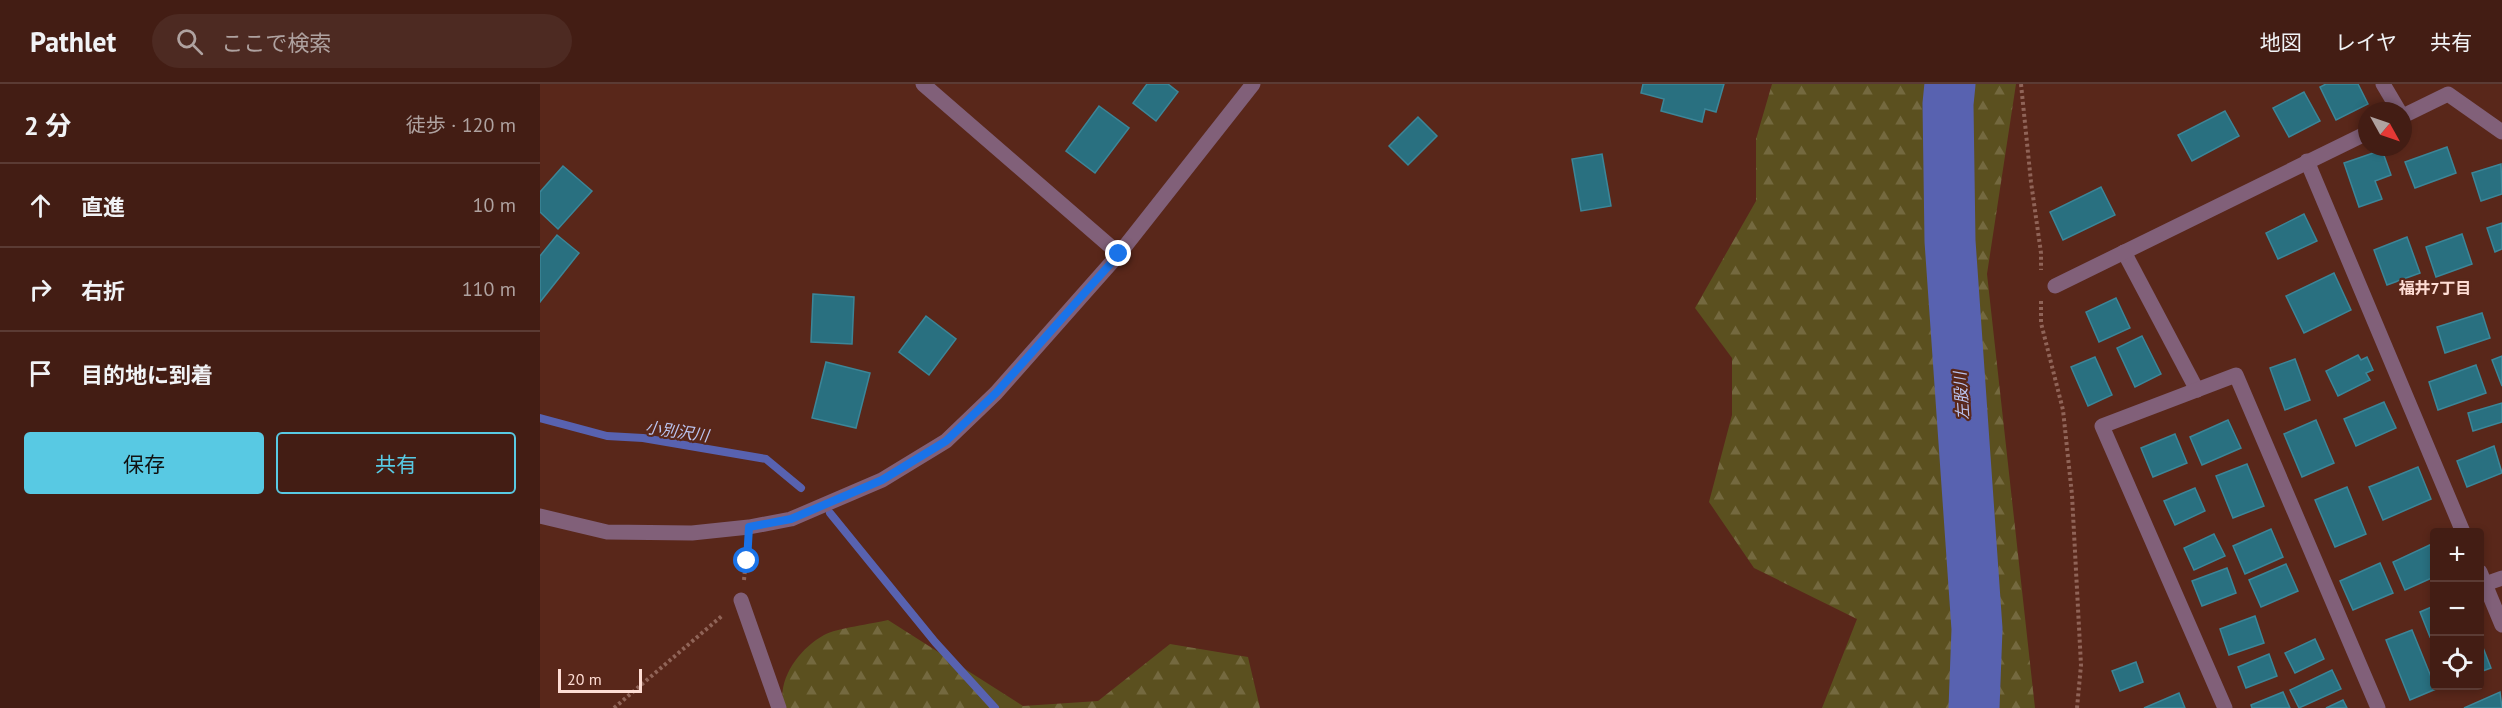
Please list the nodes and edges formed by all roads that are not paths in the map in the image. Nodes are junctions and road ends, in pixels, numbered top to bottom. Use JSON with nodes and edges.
{"nodes":[{"id":1,"x":924,"y":84,"type":"edge"},
{"id":2,"x":1253,"y":84,"type":"edge"},
{"id":3,"x":2383,"y":84,"type":"edge"},
{"id":4,"x":2394,"y":102,"type":"edge"},
{"id":5,"x":2412,"y":112,"type":"edge"},
{"id":6,"x":2502,"y":132,"type":"edge"},
{"id":7,"x":2358,"y":137,"type":"edge"},
{"id":8,"x":2307,"y":161,"type":"junction"},
{"id":9,"x":2124,"y":252,"type":"junction"},
{"id":10,"x":1119,"y":254,"type":"junction"},
{"id":11,"x":2055,"y":286,"type":"dead end"},
{"id":12,"x":2197,"y":390,"type":"junction"},
{"id":13,"x":540,"y":516,"type":"edge"},
{"id":14,"x":2461,"y":528,"type":"edge"},
{"id":15,"x":2484,"y":578,"type":"edge"},
{"id":16,"x":2502,"y":578,"type":"edge"},
{"id":17,"x":2484,"y":582,"type":"edge"},
{"id":18,"x":741,"y":600,"type":"road end"},
{"id":19,"x":2502,"y":625,"type":"edge"},
{"id":20,"x":779,"y":708,"type":"edge"},
{"id":21,"x":2225,"y":708,"type":"edge"},
{"id":22,"x":2379,"y":708,"type":"edge"}],
"edges":[{"from":1,"to":10,"type":"street"},
{"from":2,"to":10,"type":"street"},
{"from":3,"to":4,"type":"street"},
{"from":5,"to":6,"type":"street"},
{"from":7,"to":8,"type":"street"},
{"from":8,"to":9,"type":"street"},
{"from":8,"to":14,"type":"street"},
{"from":9,"to":11,"type":"street"},
{"from":9,"to":12,"type":"street"},
{"from":10,"to":13,"type":"street"},
{"from":12,"to":21,"type":"street"},
{"from":12,"to":22,"type":"street"},
{"from":15,"to":16,"type":"street"},
{"from":17,"to":19,"type":"street"},
{"from":18,"to":20,"type":"street"}]}
